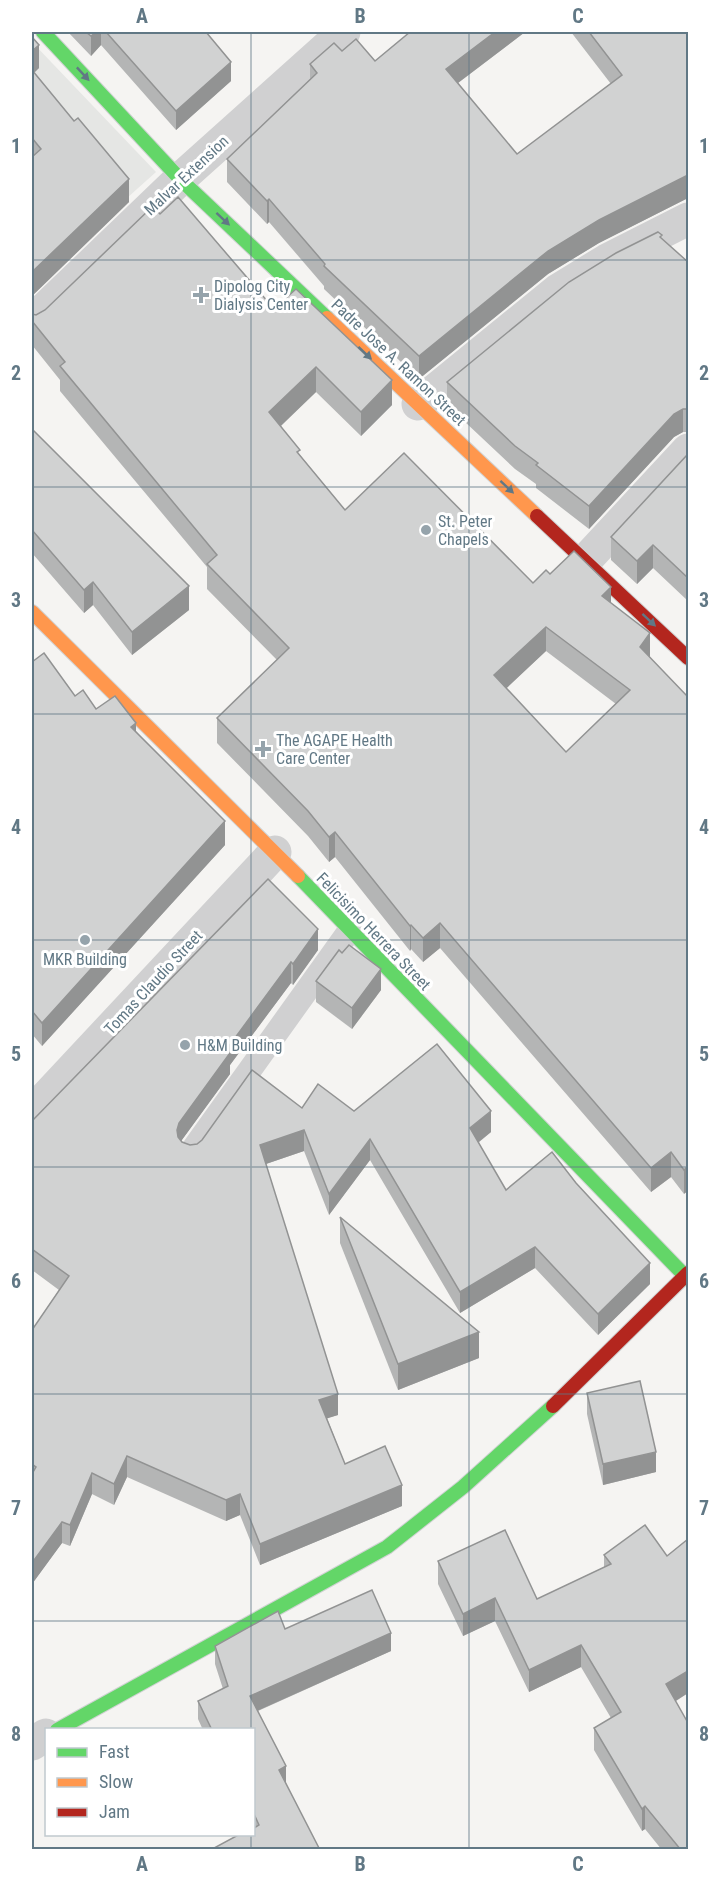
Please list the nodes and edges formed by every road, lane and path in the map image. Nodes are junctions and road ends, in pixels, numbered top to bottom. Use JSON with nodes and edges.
{"nodes":[{"id":1,"x":43,"y":32,"type":"edge"},
{"id":2,"x":344,"y":32,"type":"edge"},
{"id":3,"x":180,"y":179,"type":"junction"},
{"id":4,"x":688,"y":219,"type":"edge"},
{"id":5,"x":32,"y":321,"type":"edge"},
{"id":6,"x":418,"y":404,"type":"junction"},
{"id":7,"x":688,"y":450,"type":"edge"},
{"id":8,"x":585,"y":561,"type":"junction"},
{"id":9,"x":32,"y":612,"type":"edge"},
{"id":10,"x":688,"y":658,"type":"edge"},
{"id":11,"x":275,"y":852,"type":"junction"},
{"id":12,"x":350,"y":930,"type":"junction"},
{"id":13,"x":32,"y":1112,"type":"edge"},
{"id":14,"x":191,"y":1152,"type":"edge"},
{"id":15,"x":687,"y":1276,"type":"edge"},
{"id":16,"x":61,"y":1728,"type":"edge"}],
"edges":[{"from":1,"to":3,"type":"street","name":"Padre Jose A. Ramon Street","one_way":true},
{"from":2,"to":3,"type":"street","name":"Malvar Extension"},
{"from":3,"to":5,"type":"street","name":"Malvar Extension"},
{"from":3,"to":6,"type":"street","name":"Padre Jose A. Ramon Street","one_way":true},
{"from":4,"to":6,"type":"street"},
{"from":6,"to":8,"type":"street","name":"Padre Jose A. Ramon Street","one_way":true},
{"from":7,"to":8,"type":"street"},
{"from":8,"to":10,"type":"street","name":"Padre Jose A. Ramon Street","one_way":true},
{"from":9,"to":11,"type":"street","name":"Felicisimo Herrera Street"},
{"from":11,"to":12,"type":"street","name":"Felicisimo Herrera Street"},
{"from":11,"to":13,"type":"street","name":"Tomas Claudio Street"},
{"from":12,"to":14,"type":"lane"},
{"from":12,"to":15,"type":"street","name":"Felicisimo Herrera Street"},
{"from":15,"to":16,"type":"street"}]}
